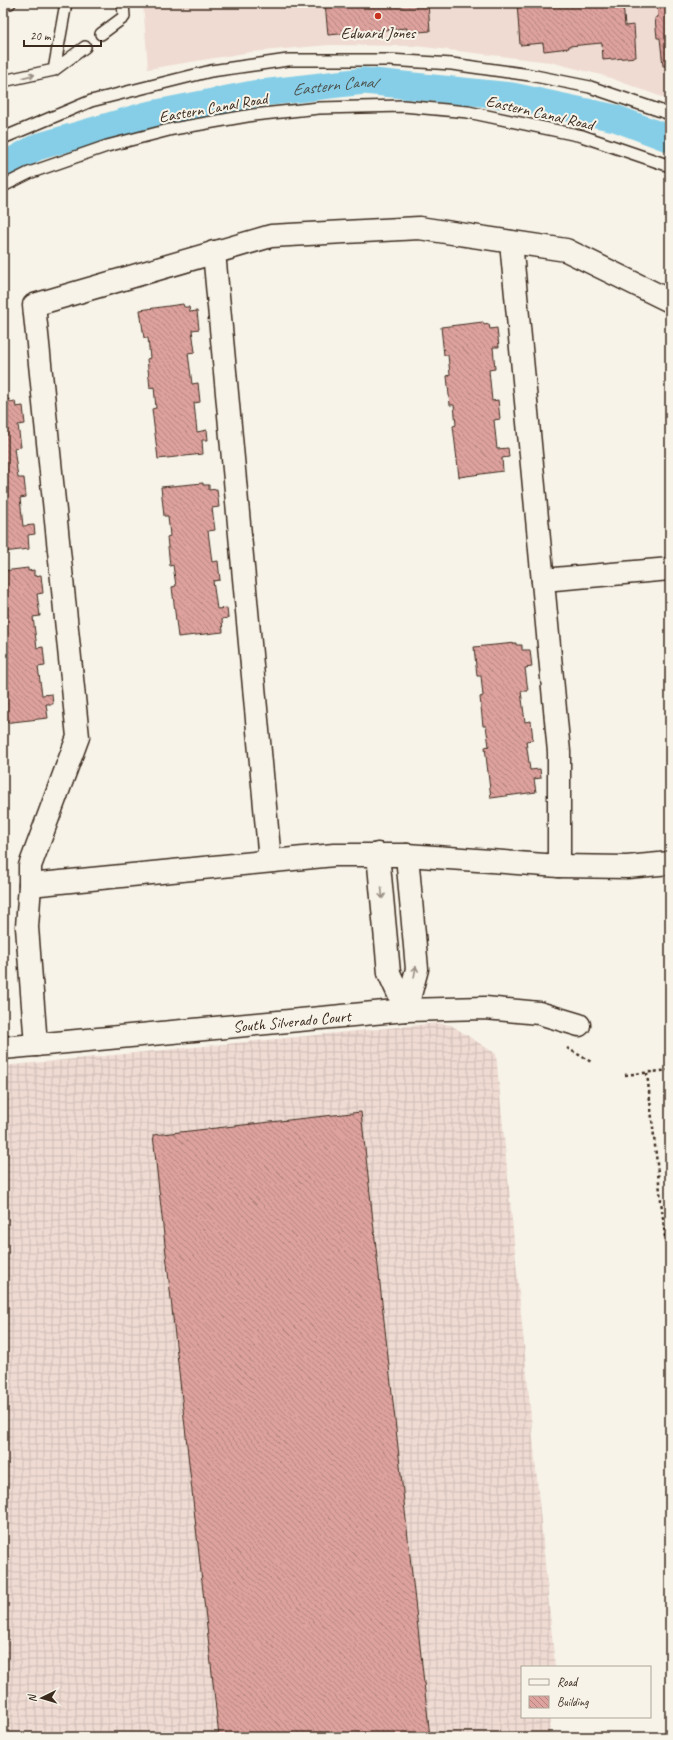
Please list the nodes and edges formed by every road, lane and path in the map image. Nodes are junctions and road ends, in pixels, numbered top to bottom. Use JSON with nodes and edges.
{"nodes":[{"id":1,"x":10,"y":3,"type":"edge"},
{"id":2,"x":66,"y":3,"type":"edge"},
{"id":3,"x":123,"y":3,"type":"edge"},
{"id":4,"x":3,"y":4,"type":"edge"},
{"id":5,"x":101,"y":34,"type":"dead end"},
{"id":6,"x":85,"y":47,"type":"dead end"},
{"id":7,"x":54,"y":70,"type":"junction"},
{"id":8,"x":3,"y":81,"type":"edge"},
{"id":9,"x":670,"y":114,"type":"edge"},
{"id":10,"x":3,"y":138,"type":"edge"},
{"id":11,"x":670,"y":166,"type":"edge"},
{"id":12,"x":3,"y":186,"type":"edge"},
{"id":13,"x":511,"y":242,"type":"junction"},
{"id":14,"x":214,"y":252,"type":"junction"},
{"id":15,"x":670,"y":301,"type":"edge"},
{"id":16,"x":670,"y":569,"type":"edge"},
{"id":17,"x":543,"y":580,"type":"junction"},
{"id":18,"x":378,"y":854,"type":"junction"},
{"id":19,"x":406,"y":855,"type":"junction"},
{"id":20,"x":270,"y":861,"type":"junction"},
{"id":21,"x":670,"y":863,"type":"edge"},
{"id":22,"x":559,"y":866,"type":"junction"},
{"id":23,"x":30,"y":886,"type":"junction"},
{"id":24,"x":406,"y":1010,"type":"junction"},
{"id":25,"x":579,"y":1024,"type":"dead end"},
{"id":26,"x":36,"y":1045,"type":"junction"},
{"id":27,"x":3,"y":1048,"type":"edge"},
{"id":28,"x":670,"y":1070,"type":"edge"},
{"id":29,"x":647,"y":1073,"type":"dead end"},
{"id":30,"x":625,"y":1074,"type":"dead end"},
{"id":31,"x":670,"y":1255,"type":"edge"}],
"edges":[{"from":1,"to":4,"type":"lane"},
{"from":2,"to":7,"type":"lane"},
{"from":3,"to":5,"type":"lane"},
{"from":6,"to":7,"type":"lane"},
{"from":8,"to":7,"type":"lane","one_way":true},
{"from":9,"to":10,"type":"lane"},
{"from":11,"to":12,"type":"lane","name":"Eastern Canal Road"},
{"from":13,"to":14,"type":"street"},
{"from":13,"to":15,"type":"street"},
{"from":13,"to":17,"type":"street"},
{"from":14,"to":20,"type":"street"},
{"from":14,"to":23,"type":"street"},
{"from":16,"to":17,"type":"street"},
{"from":17,"to":22,"type":"street"},
{"from":18,"to":19,"type":"street"},
{"from":18,"to":20,"type":"street"},
{"from":18,"to":24,"type":"street","one_way":true},
{"from":19,"to":22,"type":"street"},
{"from":24,"to":19,"type":"street","one_way":true},
{"from":20,"to":23,"type":"street"},
{"from":21,"to":22,"type":"street"},
{"from":23,"to":26,"type":"street"},
{"from":24,"to":25,"type":"street","name":"South Silverado Court"},
{"from":24,"to":26,"type":"street","name":"South Silverado Court"},
{"from":26,"to":27,"type":"street","name":"South Silverado Court"},
{"from":28,"to":30,"type":"path"},
{"from":29,"to":31,"type":"path"}]}
